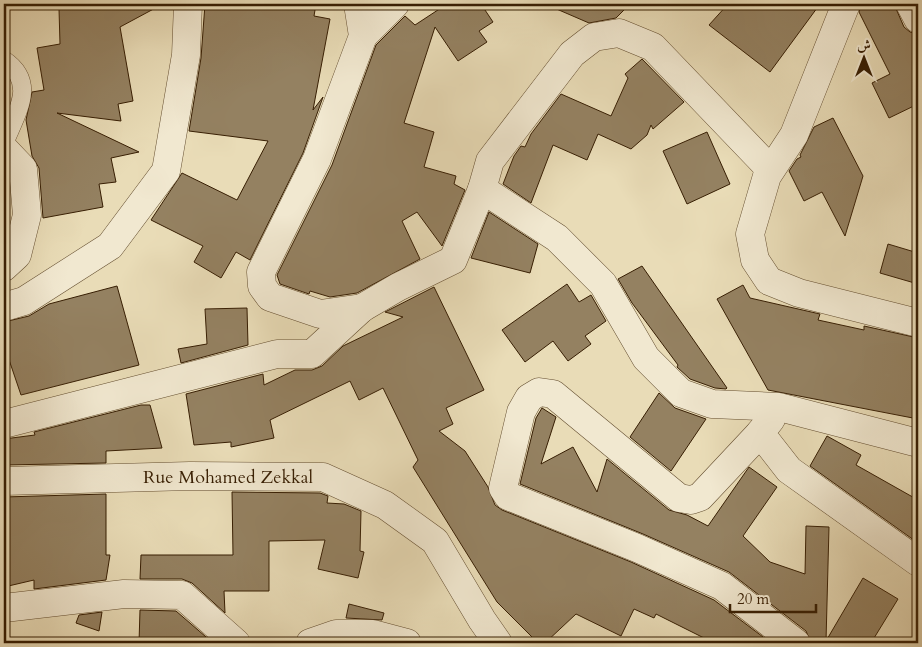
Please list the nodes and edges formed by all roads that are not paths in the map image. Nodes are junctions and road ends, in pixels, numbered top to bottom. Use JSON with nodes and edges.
{"nodes":[{"id":1,"x":188,"y":4,"type":"edge"},
{"id":2,"x":358,"y":4,"type":"edge"},
{"id":3,"x":395,"y":4,"type":"edge"},
{"id":4,"x":846,"y":4,"type":"edge"},
{"id":5,"x":910,"y":4,"type":"edge"},
{"id":6,"x":918,"y":19,"type":"edge"},
{"id":7,"x":363,"y":36,"type":"junction"},
{"id":8,"x":4,"y":60,"type":"edge"},
{"id":9,"x":4,"y":144,"type":"edge"},
{"id":10,"x":4,"y":149,"type":"edge"},
{"id":11,"x":770,"y":169,"type":"junction"},
{"id":12,"x":482,"y":189,"type":"junction"},
{"id":13,"x":4,"y":267,"type":"edge"},
{"id":14,"x":4,"y":307,"type":"edge"},
{"id":15,"x":362,"y":308,"type":"junction"},
{"id":16,"x":918,"y":323,"type":"edge"},
{"id":17,"x":779,"y":407,"type":"junction"},
{"id":18,"x":4,"y":424,"type":"edge"},
{"id":19,"x":760,"y":433,"type":"junction"},
{"id":20,"x":918,"y":443,"type":"edge"},
{"id":21,"x":4,"y":481,"type":"edge"},
{"id":22,"x":918,"y":562,"type":"edge"},
{"id":23,"x":4,"y":608,"type":"edge"},
{"id":24,"x":236,"y":643,"type":"edge"},
{"id":25,"x":310,"y":643,"type":"edge"},
{"id":26,"x":407,"y":643,"type":"edge"},
{"id":27,"x":498,"y":643,"type":"edge"},
{"id":28,"x":796,"y":643,"type":"edge"}],
"edges":[{"from":1,"to":14,"type":"street"},
{"from":2,"to":7,"type":"street"},
{"from":3,"to":7,"type":"street"},
{"from":4,"to":11,"type":"street"},
{"from":5,"to":6,"type":"street"},
{"from":7,"to":15,"type":"street"},
{"from":8,"to":9,"type":"lane"},
{"from":10,"to":13,"type":"street"},
{"from":11,"to":12,"type":"street"},
{"from":11,"to":16,"type":"street"},
{"from":12,"to":15,"type":"street"},
{"from":12,"to":17,"type":"street"},
{"from":15,"to":18,"type":"street"},
{"from":17,"to":19,"type":"street"},
{"from":17,"to":20,"type":"street"},
{"from":19,"to":22,"type":"street"},
{"from":19,"to":28,"type":"street"},
{"from":21,"to":27,"type":"street","name":"Rue Mohamed Zekkal"},
{"from":23,"to":24,"type":"street"},
{"from":25,"to":26,"type":"street"}]}
